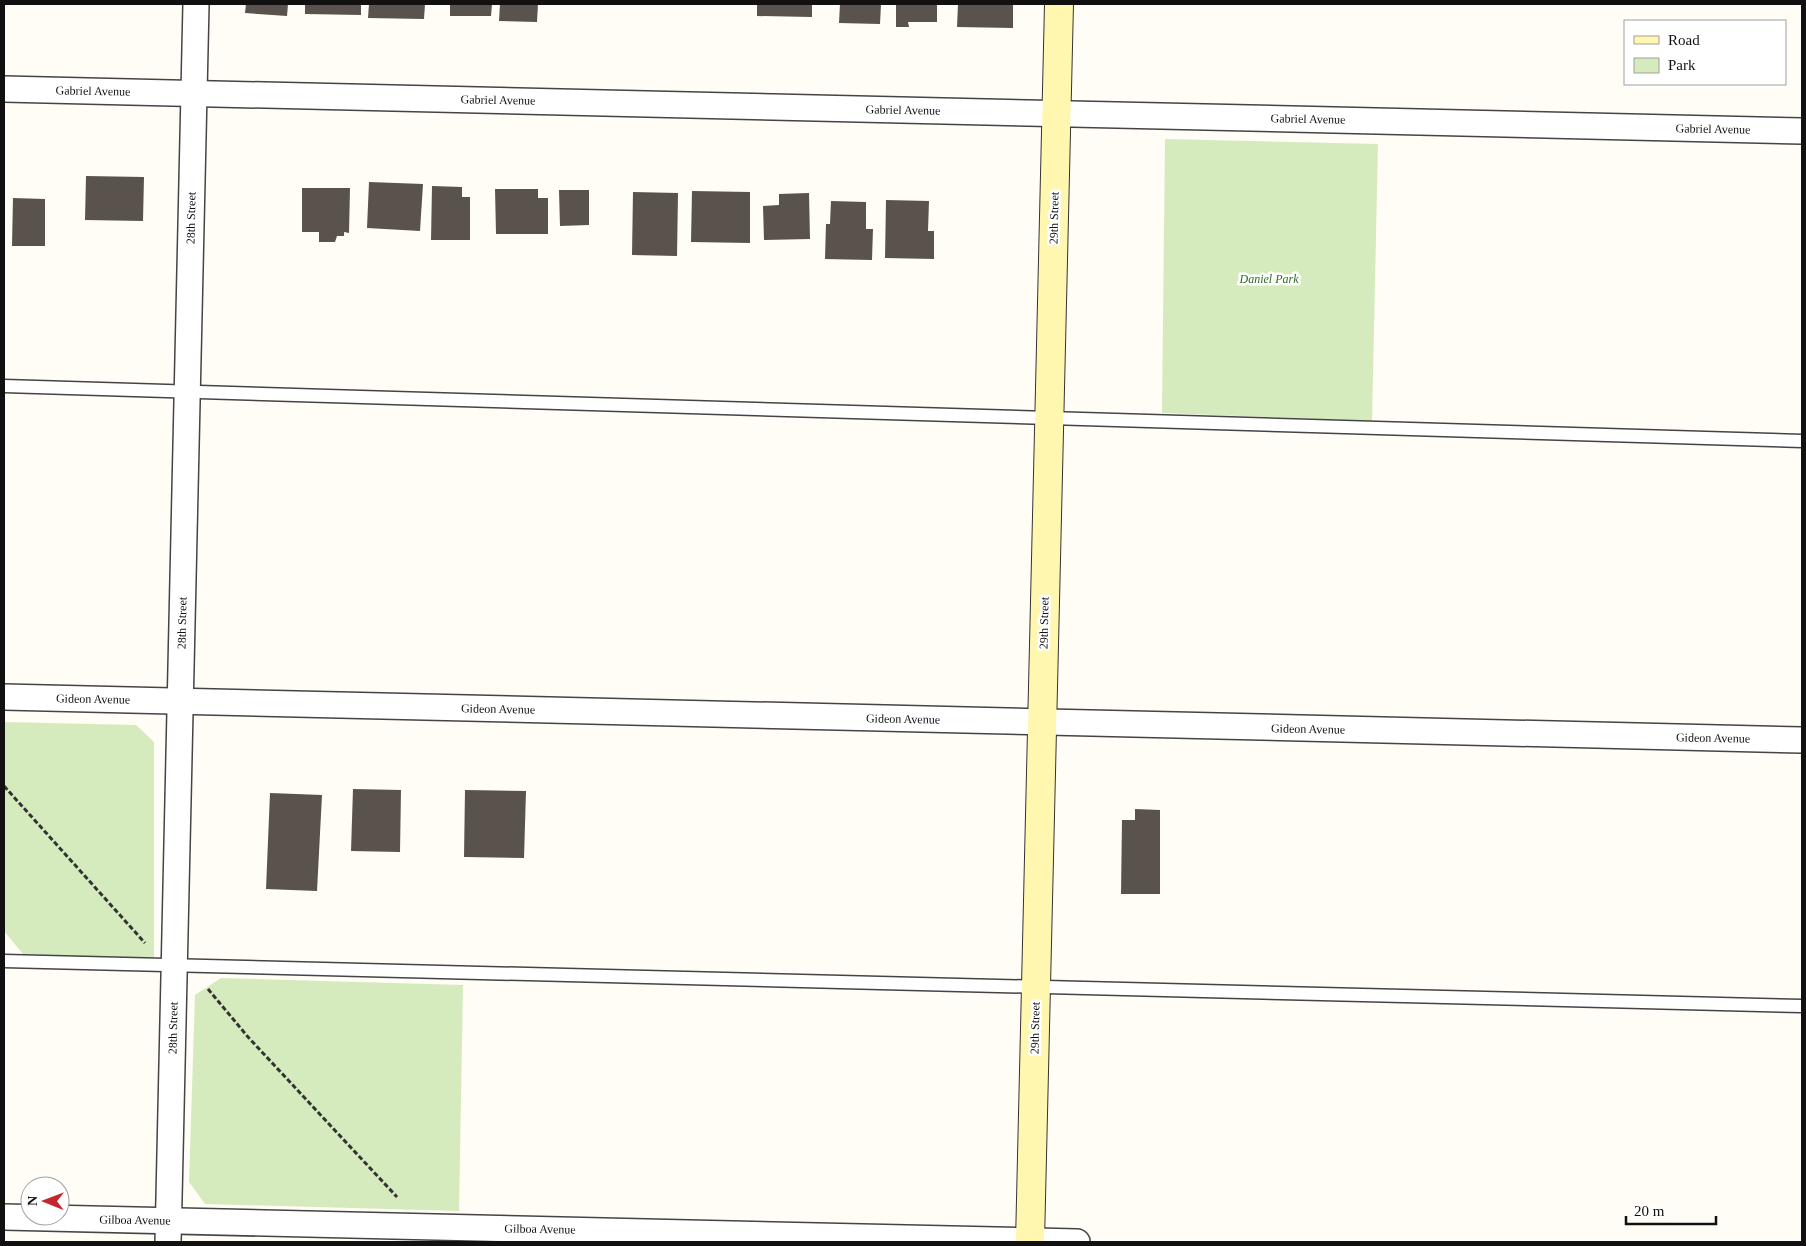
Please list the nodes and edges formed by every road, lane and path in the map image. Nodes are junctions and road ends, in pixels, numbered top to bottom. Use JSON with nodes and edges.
{"nodes":[{"id":1,"x":196,"y":4,"type":"edge"},
{"id":2,"x":1059,"y":4,"type":"edge"},
{"id":3,"x":4,"y":89,"type":"edge"},
{"id":4,"x":194,"y":93,"type":"junction"},
{"id":5,"x":1056,"y":113,"type":"junction"},
{"id":6,"x":1802,"y":131,"type":"edge"},
{"id":7,"x":4,"y":386,"type":"edge"},
{"id":8,"x":187,"y":392,"type":"junction"},
{"id":9,"x":1049,"y":418,"type":"junction"},
{"id":10,"x":1802,"y":441,"type":"edge"},
{"id":11,"x":4,"y":697,"type":"edge"},
{"id":12,"x":180,"y":702,"type":"junction"},
{"id":13,"x":1042,"y":722,"type":"junction"},
{"id":14,"x":1802,"y":740,"type":"edge"},
{"id":15,"x":4,"y":786,"type":"edge"},
{"id":16,"x":4,"y":962,"type":"edge"},
{"id":17,"x":174,"y":966,"type":"junction"},
{"id":18,"x":1036,"y":987,"type":"junction"},
{"id":19,"x":1802,"y":1006,"type":"edge"},
{"id":20,"x":4,"y":1217,"type":"edge"},
{"id":21,"x":424,"y":1226,"type":"junction"},
{"id":22,"x":169,"y":1231,"type":"edge"},
{"id":23,"x":1030,"y":1242,"type":"edge"},
{"id":24,"x":1077,"y":1242,"type":"edge"}],
"edges":[{"from":1,"to":4,"type":"street","name":"28th Street"},
{"from":2,"to":5,"type":"street","name":"29th Street"},
{"from":3,"to":4,"type":"street","name":"Gabriel Avenue"},
{"from":4,"to":5,"type":"street","name":"Gabriel Avenue"},
{"from":4,"to":8,"type":"street","name":"28th Street"},
{"from":5,"to":6,"type":"street","name":"Gabriel Avenue"},
{"from":5,"to":9,"type":"street","name":"29th Street"},
{"from":7,"to":8,"type":"lane"},
{"from":8,"to":9,"type":"lane"},
{"from":8,"to":12,"type":"street","name":"28th Street"},
{"from":9,"to":10,"type":"lane"},
{"from":9,"to":13,"type":"street","name":"29th Street"},
{"from":11,"to":12,"type":"street","name":"Gideon Avenue"},
{"from":12,"to":13,"type":"street","name":"Gideon Avenue"},
{"from":12,"to":17,"type":"street","name":"28th Street"},
{"from":13,"to":14,"type":"street","name":"Gideon Avenue"},
{"from":13,"to":18,"type":"street","name":"29th Street"},
{"from":15,"to":17,"type":"path"},
{"from":16,"to":17,"type":"lane"},
{"from":17,"to":18,"type":"lane"},
{"from":17,"to":21,"type":"path"},
{"from":17,"to":22,"type":"street","name":"28th Street"},
{"from":18,"to":19,"type":"lane"},
{"from":18,"to":23,"type":"street","name":"29th Street"},
{"from":20,"to":22,"type":"street","name":"Gilboa Avenue"},
{"from":21,"to":22,"type":"street","name":"Gilboa Avenue"},
{"from":21,"to":23,"type":"street","name":"Gilboa Avenue"},
{"from":23,"to":24,"type":"street","name":"Gilboa Avenue"}]}
